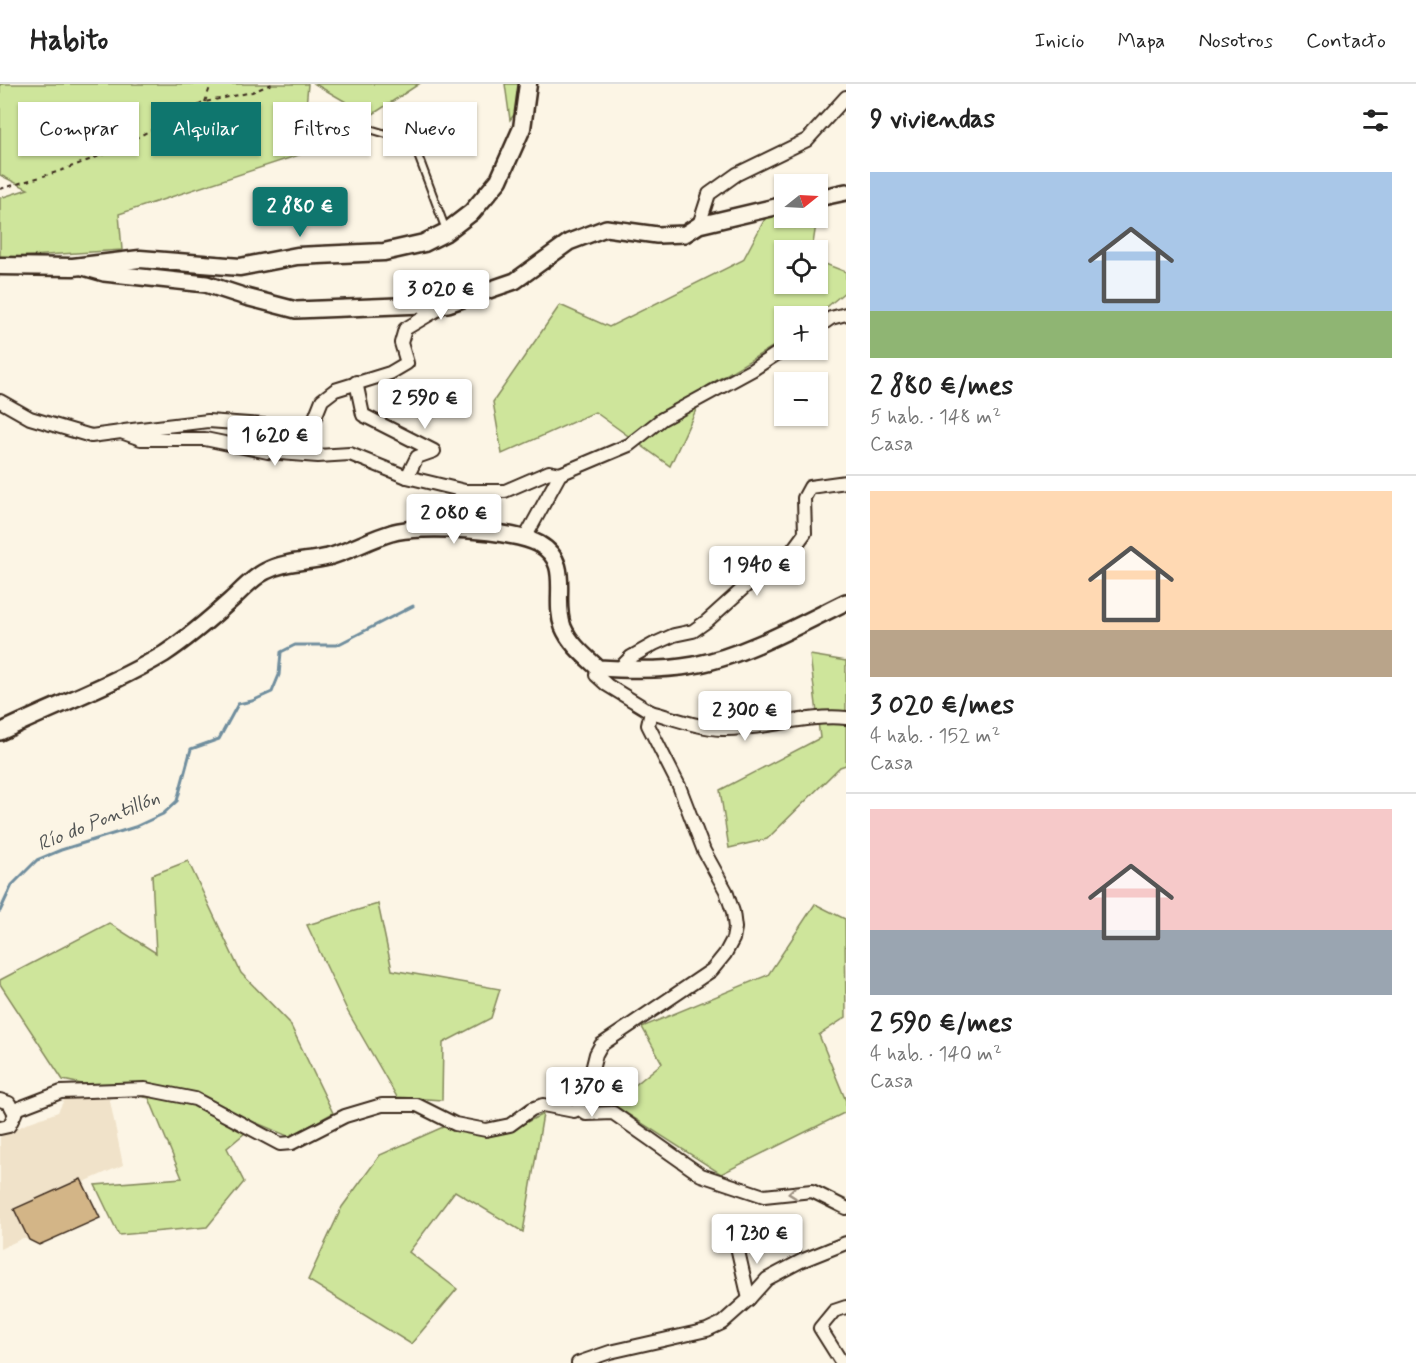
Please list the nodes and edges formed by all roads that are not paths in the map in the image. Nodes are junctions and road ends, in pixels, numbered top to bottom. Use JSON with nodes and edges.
{"nodes":[{"id":1,"x":528,"y":84,"type":"edge"},
{"id":2,"x":846,"y":97,"type":"edge"},
{"id":3,"x":371,"y":129,"type":"edge"},
{"id":4,"x":846,"y":192,"type":"edge"},
{"id":5,"x":828,"y":196,"type":"edge"},
{"id":6,"x":774,"y":207,"type":"edge"},
{"id":7,"x":699,"y":225,"type":"junction"},
{"id":8,"x":446,"y":232,"type":"junction"},
{"id":9,"x":0,"y":266,"type":"edge"},
{"id":10,"x":80,"y":267,"type":"junction"},
{"id":11,"x":448,"y":304,"type":"junction"},
{"id":12,"x":846,"y":314,"type":"edge"},
{"id":13,"x":828,"y":320,"type":"edge"},
{"id":14,"x":774,"y":356,"type":"edge"},
{"id":15,"x":356,"y":382,"type":"junction"},
{"id":16,"x":0,"y":401,"type":"edge"},
{"id":17,"x":121,"y":432,"type":"junction"},
{"id":18,"x":560,"y":474,"type":"junction"},
{"id":19,"x":407,"y":477,"type":"junction"},
{"id":20,"x":846,"y":482,"type":"edge"},
{"id":21,"x":525,"y":538,"type":"junction"},
{"id":22,"x":846,"y":602,"type":"edge"},
{"id":23,"x":598,"y":668,"type":"junction"},
{"id":24,"x":619,"y":669,"type":"junction"},
{"id":25,"x":651,"y":712,"type":"junction"},
{"id":26,"x":846,"y":718,"type":"edge"},
{"id":27,"x":0,"y":732,"type":"edge"},
{"id":28,"x":0,"y":1100,"type":"edge"},
{"id":29,"x":580,"y":1109,"type":"junction"},
{"id":30,"x":14,"y":1110,"type":"junction"},
{"id":31,"x":0,"y":1128,"type":"edge"},
{"id":32,"x":846,"y":1208,"type":"edge"},
{"id":33,"x":735,"y":1238,"type":"dead end"},
{"id":34,"x":846,"y":1243,"type":"edge"},
{"id":35,"x":749,"y":1299,"type":"junction"},
{"id":36,"x":846,"y":1307,"type":"edge"},
{"id":37,"x":578,"y":1363,"type":"edge"},
{"id":38,"x":842,"y":1363,"type":"edge"}],
"edges":[{"from":1,"to":8,"type":"main road"},
{"from":2,"to":7,"type":"street"},
{"from":3,"to":8,"type":"lane"},
{"from":4,"to":5,"type":"street"},
{"from":6,"to":7,"type":"street"},
{"from":7,"to":11,"type":"street"},
{"from":8,"to":10,"type":"main road"},
{"from":9,"to":10,"type":"main road"},
{"from":10,"to":11,"type":"street"},
{"from":11,"to":15,"type":"street"},
{"from":12,"to":13,"type":"street"},
{"from":14,"to":18,"type":"street"},
{"from":15,"to":17,"type":"street"},
{"from":15,"to":19,"type":"street"},
{"from":16,"to":17,"type":"street"},
{"from":17,"to":19,"type":"street"},
{"from":18,"to":19,"type":"street"},
{"from":18,"to":21,"type":"street"},
{"from":20,"to":24,"type":"street"},
{"from":21,"to":23,"type":"street"},
{"from":21,"to":27,"type":"street"},
{"from":22,"to":24,"type":"street"},
{"from":23,"to":24,"type":"street"},
{"from":23,"to":25,"type":"street"},
{"from":25,"to":26,"type":"street"},
{"from":25,"to":29,"type":"street"},
{"from":28,"to":30,"type":"street"},
{"from":29,"to":30,"type":"street"},
{"from":32,"to":29,"type":"street","one_way":true},
{"from":30,"to":31,"type":"street"},
{"from":33,"to":35,"type":"street"},
{"from":34,"to":35,"type":"street"},
{"from":35,"to":37,"type":"street"},
{"from":36,"to":38,"type":"street"}]}
